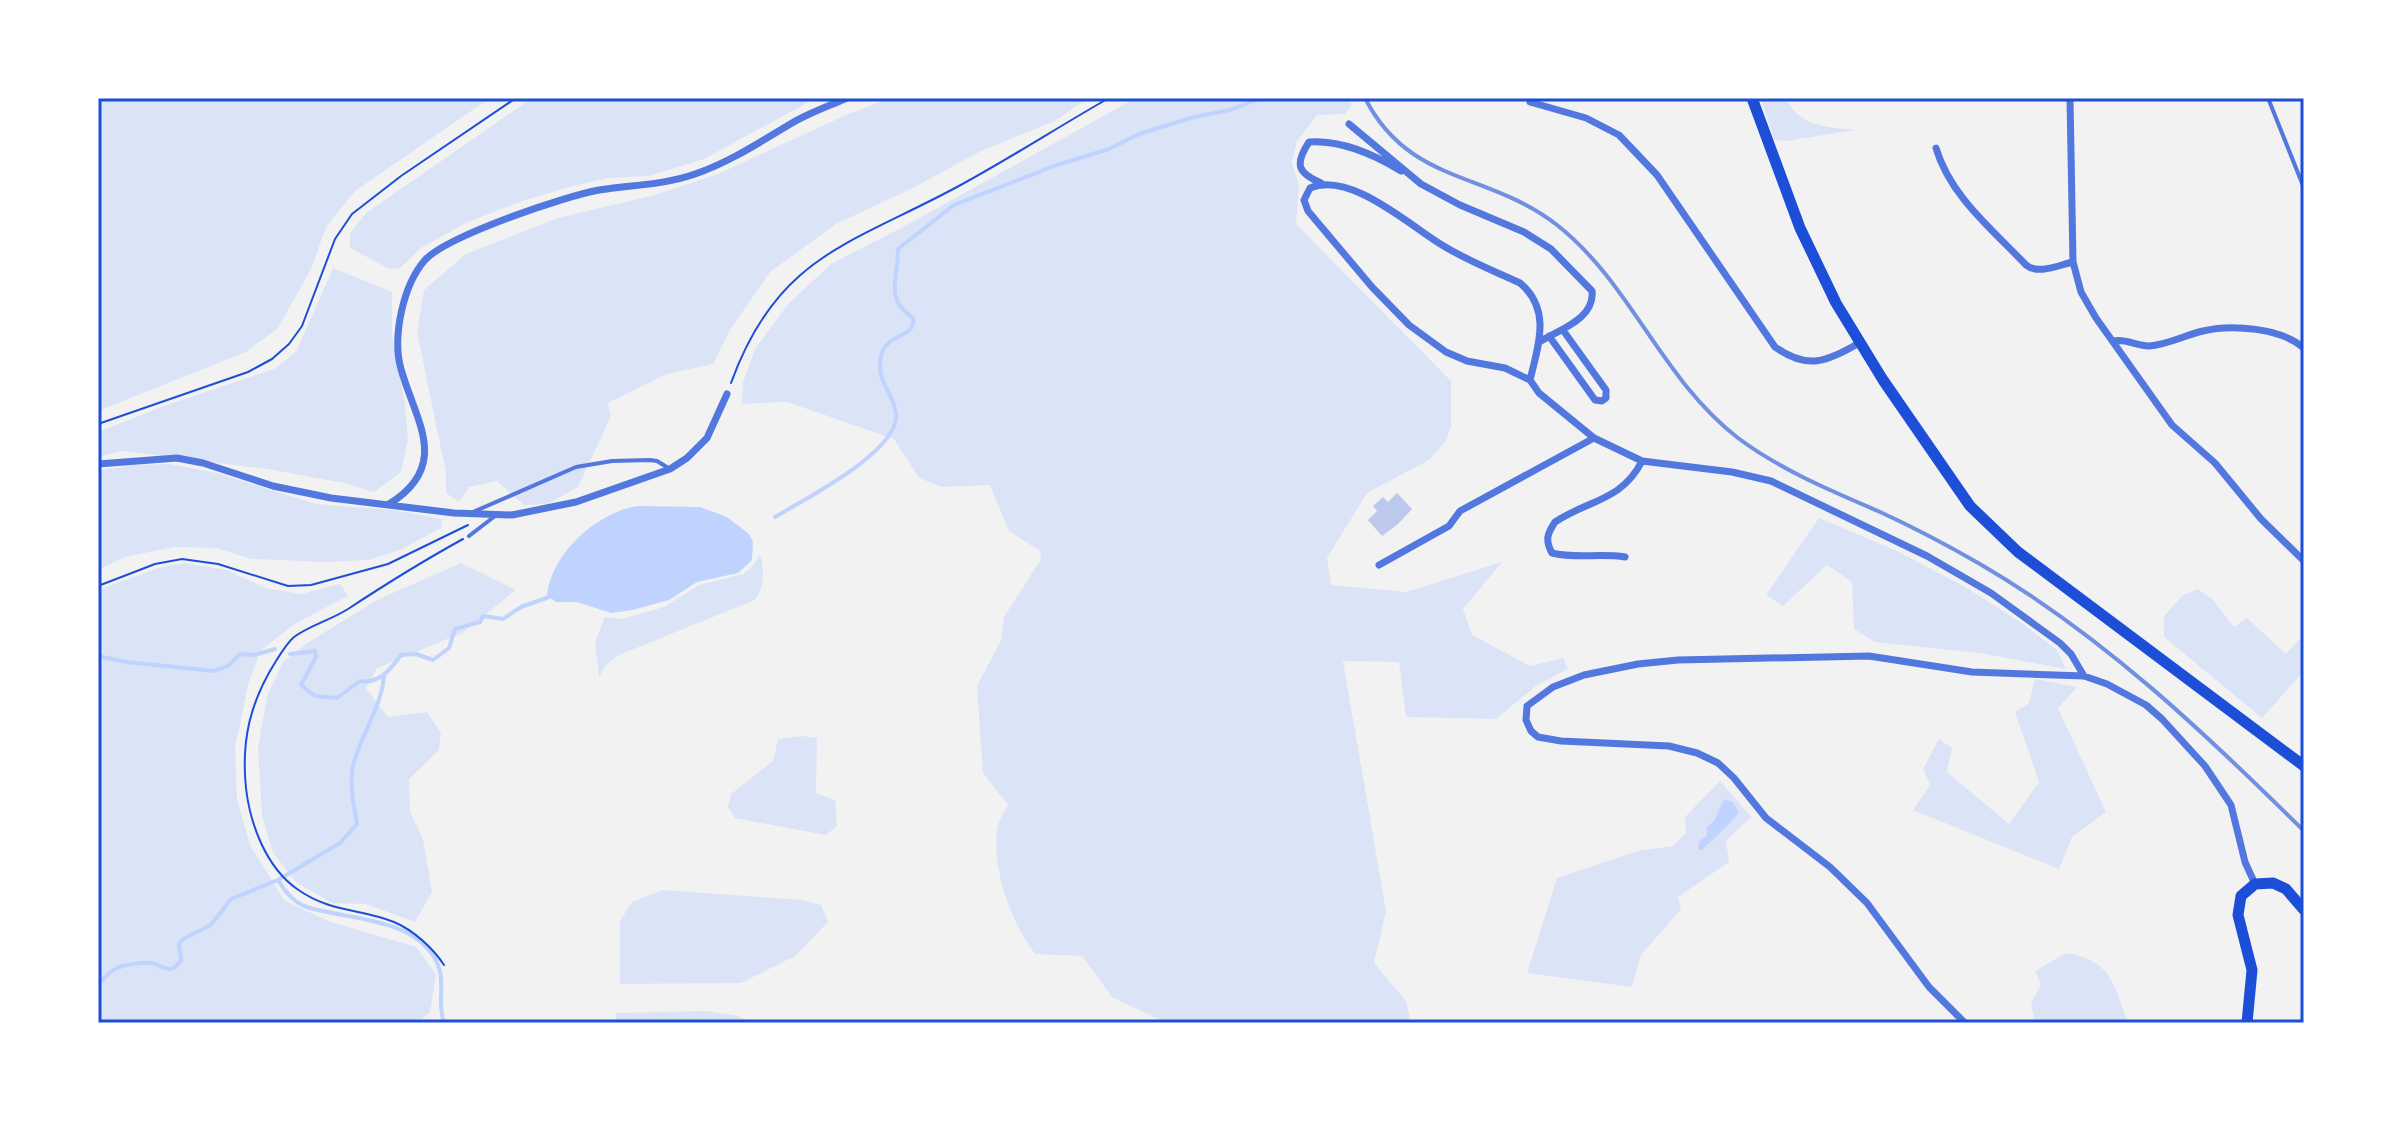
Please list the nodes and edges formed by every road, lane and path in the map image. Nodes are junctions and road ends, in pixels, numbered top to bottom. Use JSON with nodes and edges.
{"nodes":[{"id":1,"x":516,"y":98,"type":"edge"},
{"id":2,"x":847,"y":98,"type":"edge"},
{"id":3,"x":1109,"y":98,"type":"edge"},
{"id":4,"x":1752,"y":98,"type":"edge"},
{"id":5,"x":2070,"y":98,"type":"edge"},
{"id":6,"x":2268,"y":98,"type":"edge"},
{"id":7,"x":1530,"y":102,"type":"dead end"},
{"id":8,"x":1349,"y":124,"type":"dead end"},
{"id":9,"x":1936,"y":148,"type":"dead end"},
{"id":10,"x":1321,"y":183,"type":"junction"},
{"id":11,"x":1421,"y":184,"type":"junction"},
{"id":12,"x":2304,"y":188,"type":"edge"},
{"id":13,"x":2073,"y":262,"type":"junction"},
{"id":14,"x":1565,"y":333,"type":"dead end"},
{"id":15,"x":1545,"y":339,"type":"junction"},
{"id":16,"x":2113,"y":341,"type":"junction"},
{"id":17,"x":1859,"y":343,"type":"junction"},
{"id":18,"x":2304,"y":348,"type":"edge"},
{"id":19,"x":1530,"y":380,"type":"junction"},
{"id":20,"x":727,"y":394,"type":"joint"},
{"id":21,"x":98,"y":424,"type":"edge"},
{"id":22,"x":1594,"y":438,"type":"junction"},
{"id":23,"x":1642,"y":461,"type":"junction"},
{"id":24,"x":98,"y":464,"type":"edge"},
{"id":25,"x":670,"y":469,"type":"junction"},
{"id":26,"x":389,"y":504,"type":"junction"},
{"id":27,"x":469,"y":515,"type":"junction"},
{"id":28,"x":483,"y":516,"type":"junction"},
{"id":29,"x":495,"y":516,"type":"junction"},
{"id":30,"x":469,"y":536,"type":"joint"},
{"id":31,"x":1625,"y":557,"type":"dead end"},
{"id":32,"x":2304,"y":561,"type":"edge"},
{"id":33,"x":1379,"y":565,"type":"dead end"},
{"id":34,"x":98,"y":586,"type":"edge"},
{"id":35,"x":2084,"y":676,"type":"junction"},
{"id":36,"x":2304,"y":766,"type":"edge"},
{"id":37,"x":2255,"y":884,"type":"junction"},
{"id":38,"x":2304,"y":910,"type":"edge"},
{"id":39,"x":444,"y":965,"type":"dead end"},
{"id":40,"x":1965,"y":1023,"type":"edge"},
{"id":41,"x":2247,"y":1023,"type":"edge"}],
"edges":[{"from":1,"to":21,"type":"path"},
{"from":2,"to":26,"type":"street"},
{"from":3,"to":20,"type":"path"},
{"from":4,"to":17,"type":"main road"},
{"from":5,"to":13,"type":"street"},
{"from":6,"to":12,"type":"lane"},
{"from":7,"to":17,"type":"street"},
{"from":8,"to":11,"type":"street"},
{"from":9,"to":13,"type":"street"},
{"from":10,"to":11,"type":"street"},
{"from":10,"to":15,"type":"street"},
{"from":10,"to":19,"type":"street"},
{"from":11,"to":15,"type":"street"},
{"from":13,"to":16,"type":"street"},
{"from":14,"to":15,"type":"street"},
{"from":15,"to":19,"type":"street"},
{"from":16,"to":18,"type":"street"},
{"from":16,"to":32,"type":"street"},
{"from":17,"to":36,"type":"main road"},
{"from":19,"to":22,"type":"street"},
{"from":20,"to":25,"type":"street"},
{"from":22,"to":23,"type":"street"},
{"from":22,"to":33,"type":"street"},
{"from":23,"to":31,"type":"street"},
{"from":23,"to":35,"type":"street"},
{"from":24,"to":26,"type":"street"},
{"from":25,"to":27,"type":"lane"},
{"from":25,"to":29,"type":"street"},
{"from":26,"to":27,"type":"street"},
{"from":27,"to":28,"type":"street"},
{"from":28,"to":29,"type":"street"},
{"from":28,"to":34,"type":"path"},
{"from":29,"to":30,"type":"lane"},
{"from":30,"to":39,"type":"path"},
{"from":35,"to":37,"type":"street"},
{"from":35,"to":40,"type":"street"},
{"from":37,"to":38,"type":"main road"},
{"from":37,"to":41,"type":"main road"}]}
